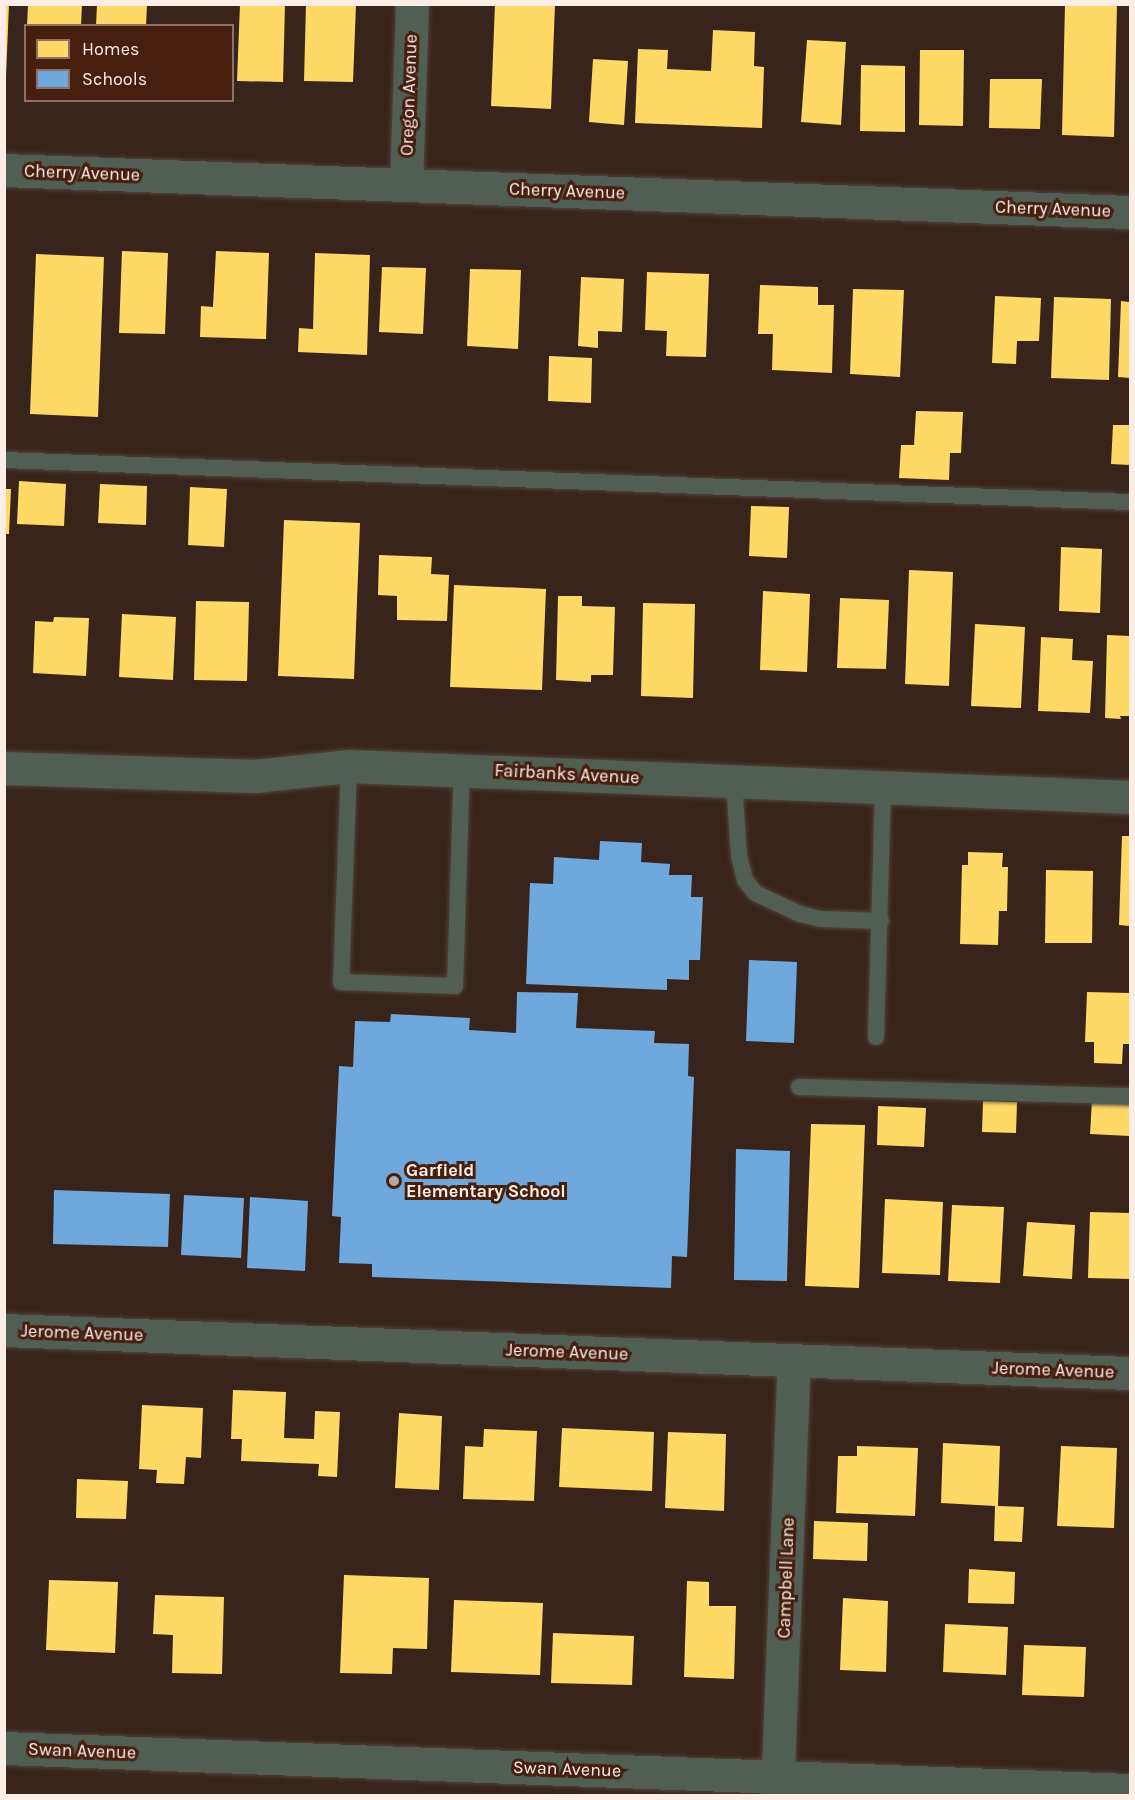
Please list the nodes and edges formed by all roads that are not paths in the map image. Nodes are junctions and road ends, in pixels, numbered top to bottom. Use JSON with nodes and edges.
{"nodes":[{"id":1,"x":412,"y":4,"type":"edge"},
{"id":2,"x":4,"y":170,"type":"edge"},
{"id":3,"x":406,"y":185,"type":"junction"},
{"id":4,"x":1131,"y":212,"type":"edge"},
{"id":5,"x":4,"y":460,"type":"edge"},
{"id":6,"x":1131,"y":502,"type":"edge"},
{"id":7,"x":349,"y":766,"type":"junction"},
{"id":8,"x":4,"y":768,"type":"edge"},
{"id":9,"x":462,"y":769,"type":"junction"},
{"id":10,"x":734,"y":782,"type":"junction"},
{"id":11,"x":883,"y":788,"type":"junction"},
{"id":12,"x":1131,"y":797,"type":"edge"},
{"id":13,"x":881,"y":921,"type":"junction"},
{"id":14,"x":876,"y":1037,"type":"dead end"},
{"id":15,"x":799,"y":1087,"type":"dead end"},
{"id":16,"x":1131,"y":1096,"type":"edge"},
{"id":17,"x":4,"y":1330,"type":"edge"},
{"id":18,"x":794,"y":1361,"type":"junction"},
{"id":19,"x":1131,"y":1373,"type":"edge"},
{"id":20,"x":4,"y":1748,"type":"edge"},
{"id":21,"x":778,"y":1786,"type":"edge"},
{"id":22,"x":1131,"y":1790,"type":"edge"}],
"edges":[{"from":1,"to":3,"type":"street","name":"Oregon Avenue"},
{"from":2,"to":3,"type":"street","name":"Cherry Avenue"},
{"from":3,"to":4,"type":"street","name":"Cherry Avenue"},
{"from":5,"to":6,"type":"lane"},
{"from":7,"to":8,"type":"street","name":"Fairbanks Avenue"},
{"from":7,"to":9,"type":"street","name":"Fairbanks Avenue"},
{"from":7,"to":9,"type":"lane"},
{"from":9,"to":10,"type":"street","name":"Fairbanks Avenue"},
{"from":10,"to":11,"type":"street","name":"Fairbanks Avenue"},
{"from":10,"to":13,"type":"lane"},
{"from":11,"to":12,"type":"street","name":"Fairbanks Avenue"},
{"from":11,"to":13,"type":"lane"},
{"from":13,"to":14,"type":"lane"},
{"from":15,"to":16,"type":"lane"},
{"from":17,"to":18,"type":"street","name":"Jerome Avenue"},
{"from":18,"to":19,"type":"street","name":"Jerome Avenue"},
{"from":18,"to":21,"type":"street","name":"Campbell Lane"},
{"from":20,"to":21,"type":"street","name":"Swan Avenue"},
{"from":21,"to":22,"type":"street","name":"Swan Avenue"}]}
